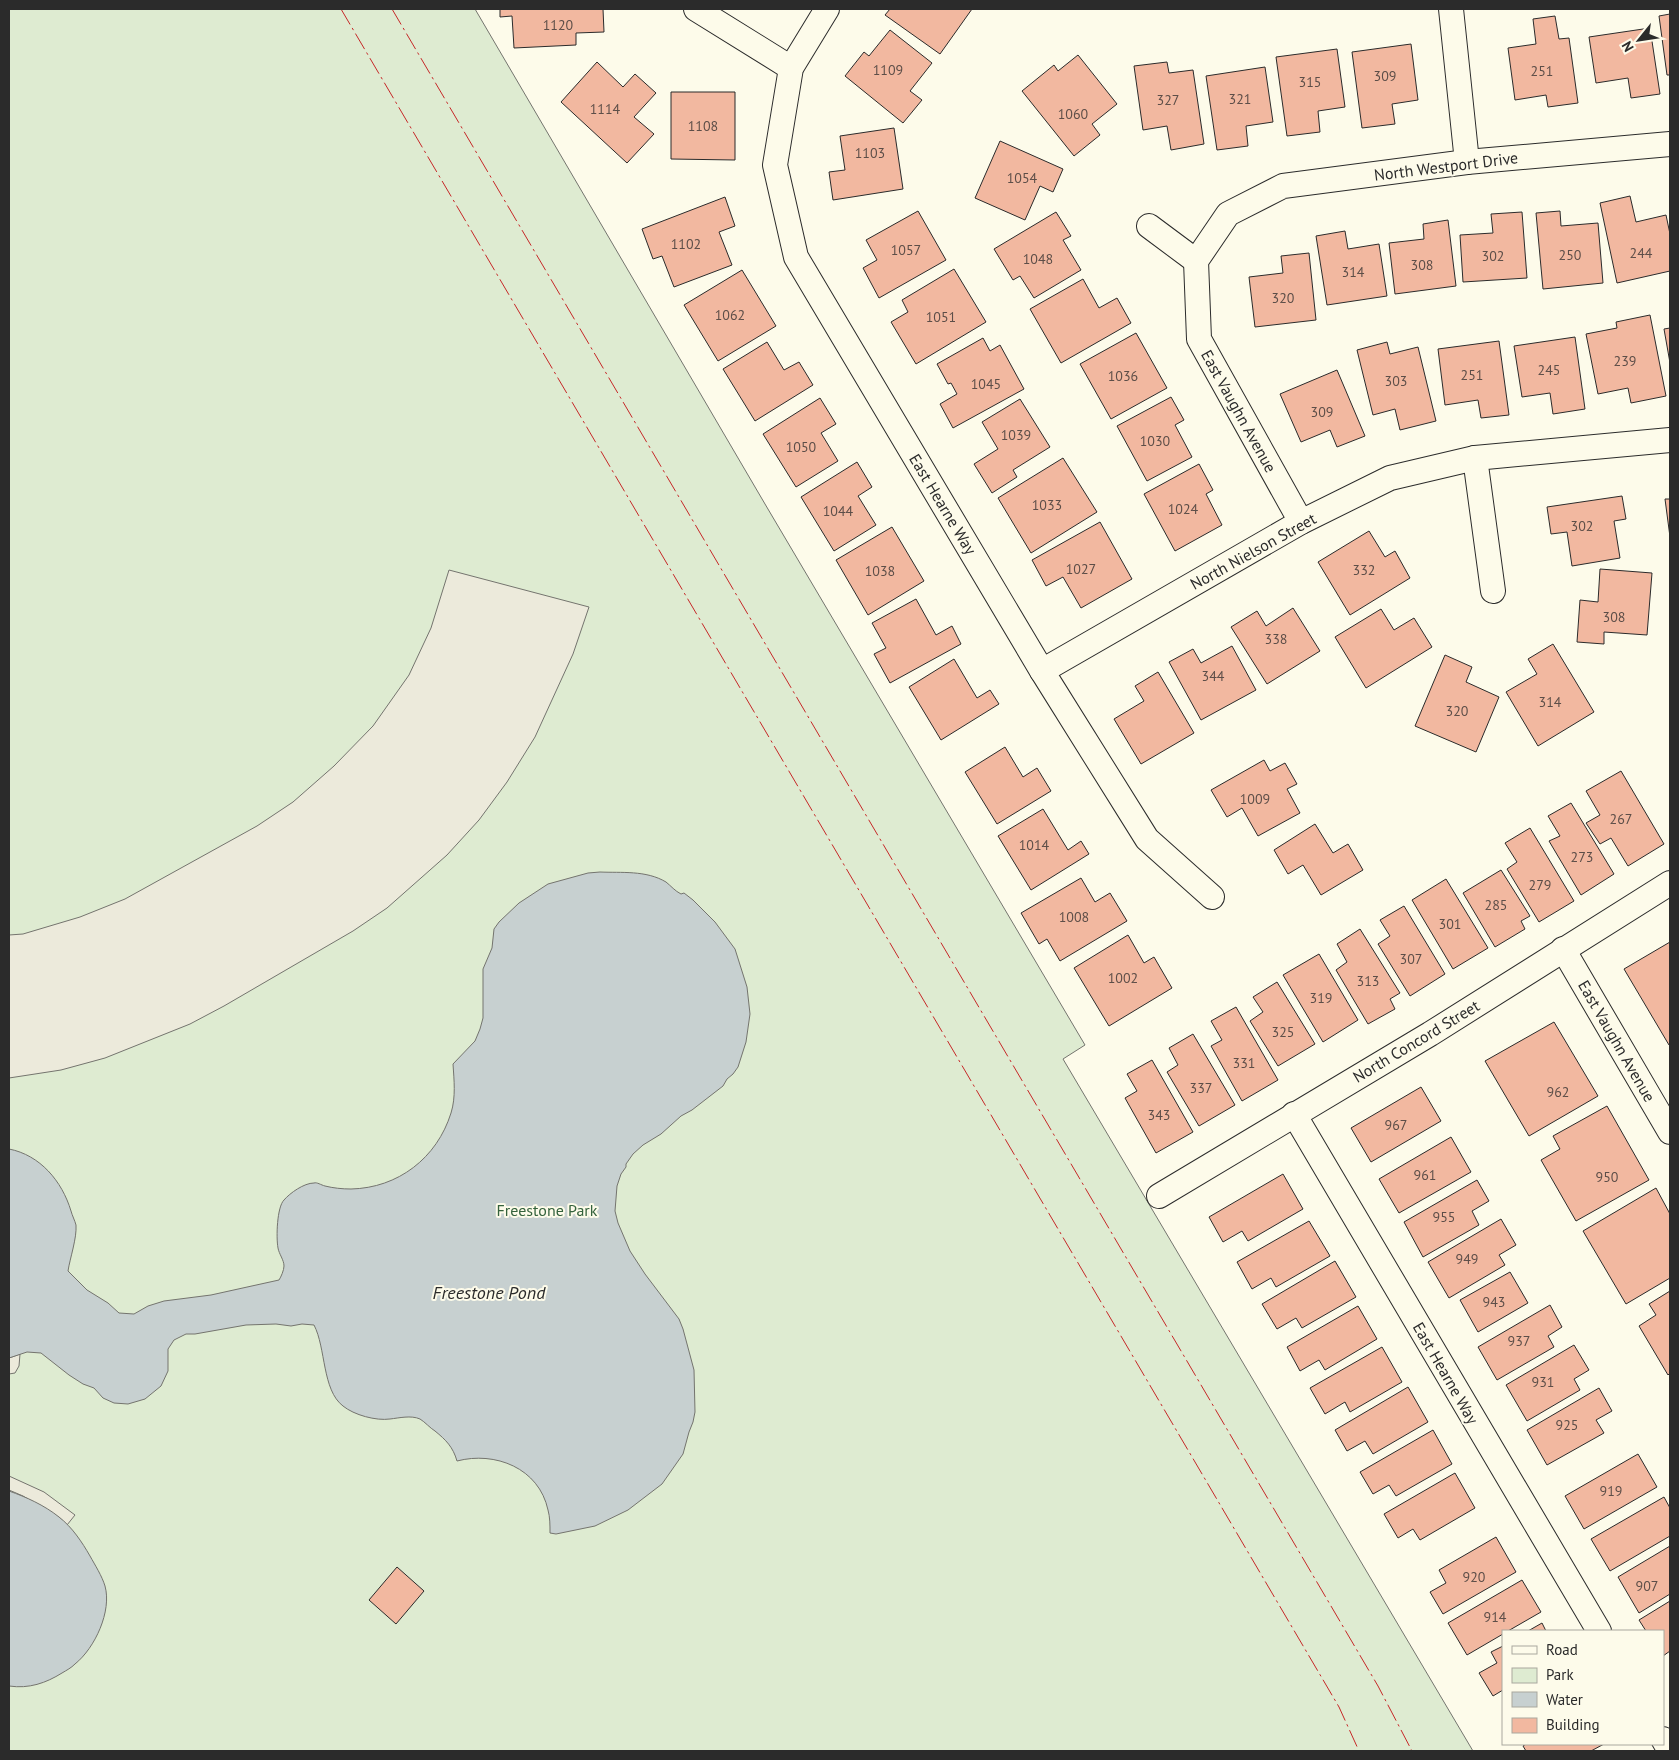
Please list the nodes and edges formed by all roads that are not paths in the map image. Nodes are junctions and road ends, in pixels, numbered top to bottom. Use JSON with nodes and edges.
{"nodes":[{"id":1,"x":696,"y":9,"type":"edge"},
{"id":2,"x":827,"y":9,"type":"edge"},
{"id":3,"x":1450,"y":9,"type":"edge"},
{"id":4,"x":791,"y":68,"type":"junction"},
{"id":5,"x":1670,"y":144,"type":"edge"},
{"id":6,"x":1467,"y":162,"type":"junction"},
{"id":7,"x":1149,"y":226,"type":"dead end"},
{"id":8,"x":1196,"y":261,"type":"junction"},
{"id":9,"x":1670,"y":440,"type":"edge"},
{"id":10,"x":1475,"y":458,"type":"junction"},
{"id":11,"x":1301,"y":522,"type":"junction"},
{"id":12,"x":1493,"y":591,"type":"dead end"},
{"id":13,"x":1042,"y":671,"type":"junction"},
{"id":14,"x":1670,"y":883,"type":"edge"},
{"id":15,"x":1212,"y":897,"type":"dead end"},
{"id":16,"x":1563,"y":949,"type":"junction"},
{"id":17,"x":1294,"y":1114,"type":"junction"},
{"id":18,"x":1670,"y":1132,"type":"edge"},
{"id":19,"x":1159,"y":1196,"type":"dead end"},
{"id":20,"x":1598,"y":1630,"type":"edge"}],
"edges":[{"from":1,"to":4,"type":"street"},
{"from":2,"to":4,"type":"street","name":"East Hearne Way"},
{"from":3,"to":6,"type":"street"},
{"from":4,"to":13,"type":"street","name":"East Hearne Way"},
{"from":5,"to":6,"type":"street","name":"North Westport Drive"},
{"from":6,"to":8,"type":"street","name":"North Westport Drive"},
{"from":7,"to":8,"type":"street"},
{"from":8,"to":11,"type":"street","name":"East Vaughn Avenue"},
{"from":9,"to":10,"type":"street","name":"North Nielson Street"},
{"from":10,"to":11,"type":"street","name":"North Nielson Street"},
{"from":10,"to":12,"type":"street"},
{"from":11,"to":13,"type":"street","name":"North Nielson Street"},
{"from":13,"to":15,"type":"street","name":"East Hearne Way"},
{"from":14,"to":16,"type":"street","name":"North Concord Street"},
{"from":16,"to":17,"type":"street","name":"North Concord Street"},
{"from":16,"to":18,"type":"street","name":"East Vaughn Avenue"},
{"from":17,"to":19,"type":"street","name":"North Concord Street"},
{"from":17,"to":20,"type":"street","name":"East Hearne Way"}]}
